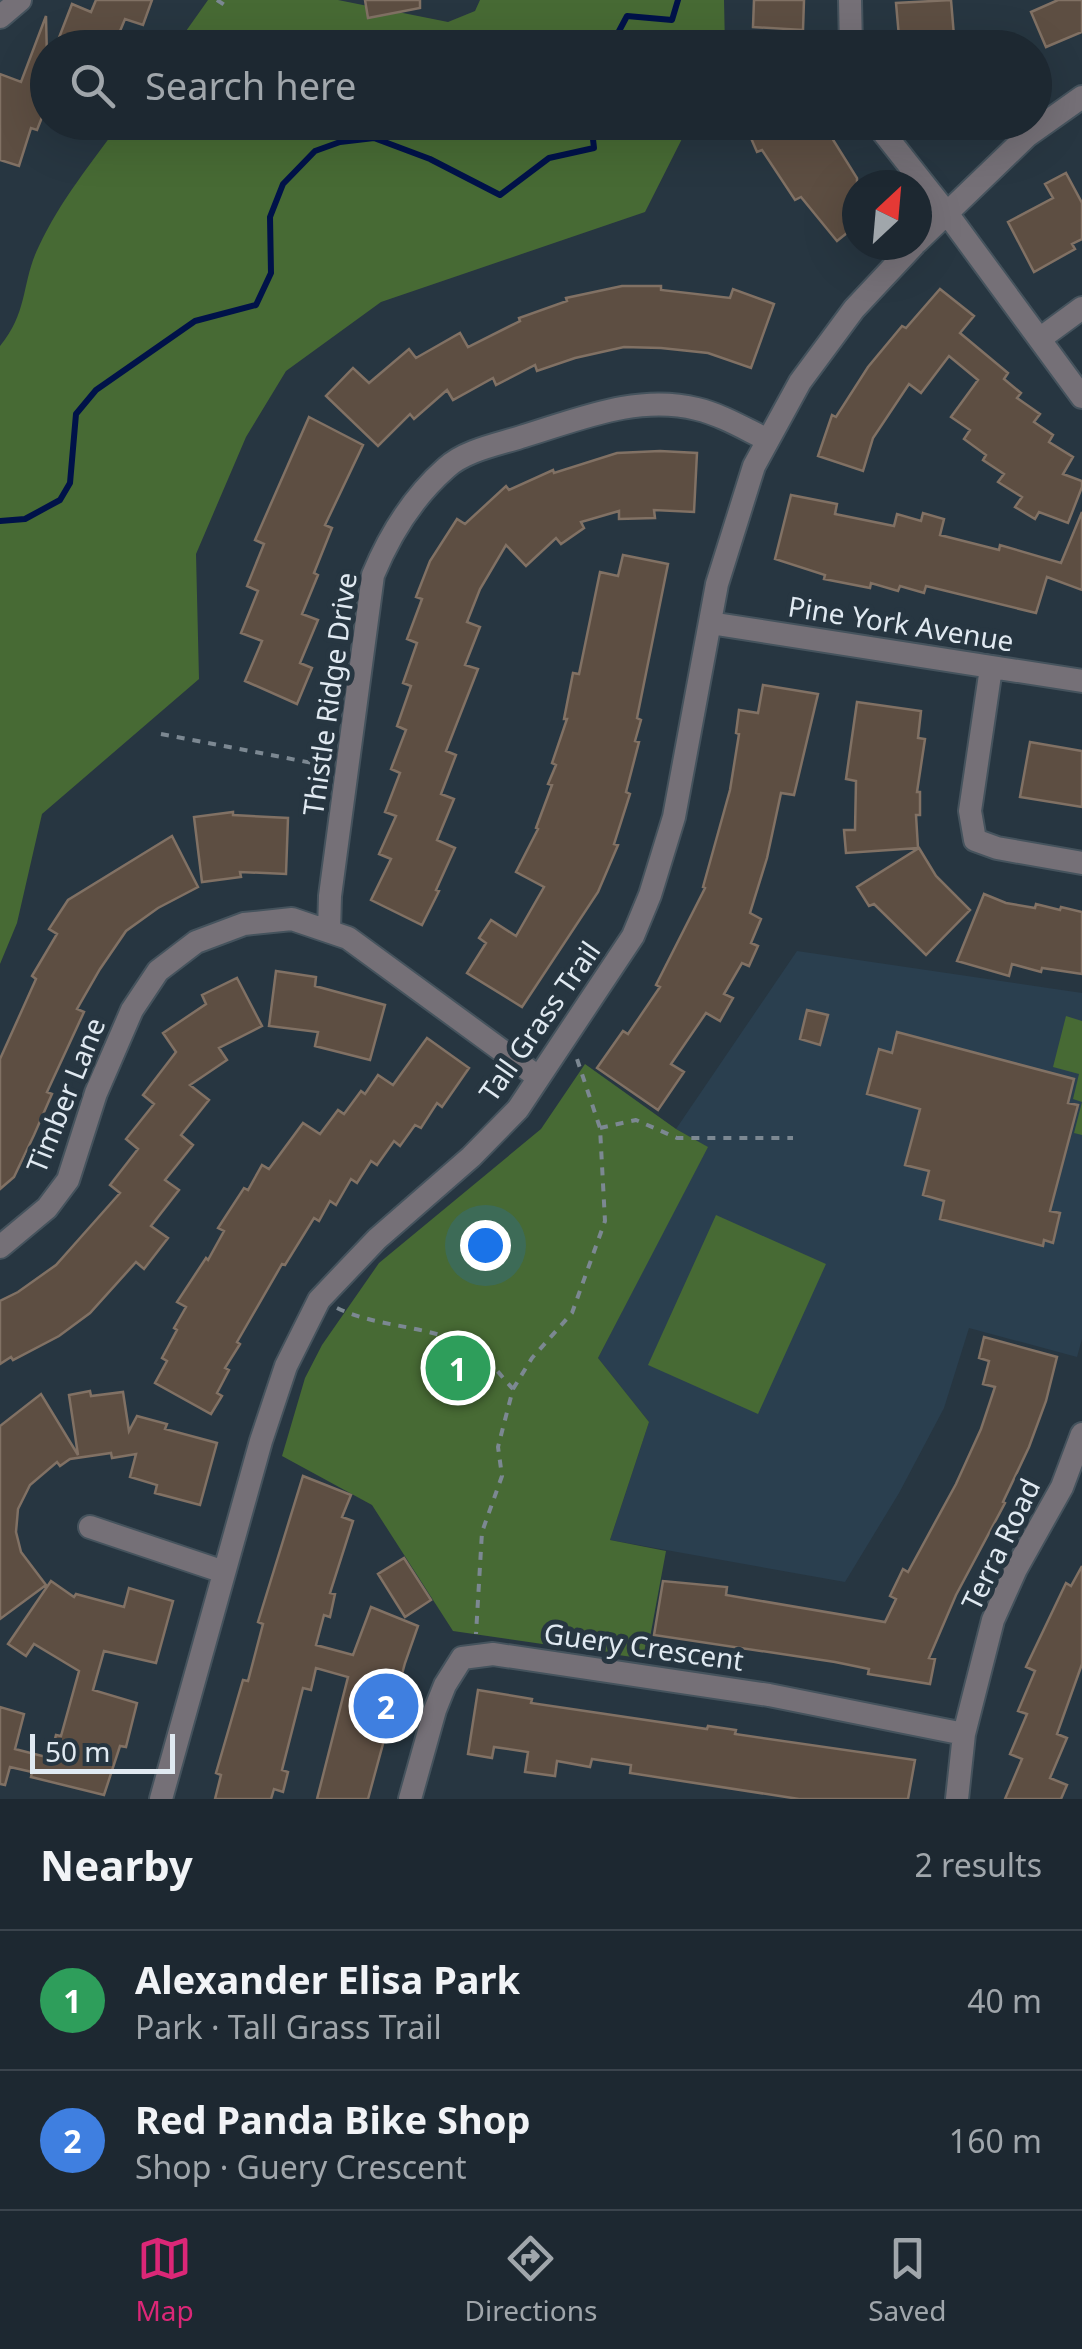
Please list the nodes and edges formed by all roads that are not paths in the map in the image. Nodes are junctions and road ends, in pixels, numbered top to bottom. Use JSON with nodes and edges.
{"nodes":[{"id":1,"x":20,"y":0,"type":"edge"},
{"id":2,"x":850,"y":0,"type":"edge"},
{"id":3,"x":0,"y":17,"type":"edge"},
{"id":4,"x":851,"y":30,"type":"edge"},
{"id":5,"x":1082,"y":97,"type":"edge"},
{"id":6,"x":1052,"y":118,"type":"edge"},
{"id":7,"x":889,"y":140,"type":"edge"},
{"id":8,"x":1023,"y":140,"type":"edge"},
{"id":9,"x":946,"y":212,"type":"junction"},
{"id":10,"x":932,"y":226,"type":"edge"},
{"id":11,"x":900,"y":260,"type":"edge"},
{"id":12,"x":1082,"y":308,"type":"edge"},
{"id":13,"x":1041,"y":338,"type":"junction"},
{"id":14,"x":1082,"y":397,"type":"edge"},
{"id":15,"x":768,"y":440,"type":"junction"},
{"id":16,"x":710,"y":623,"type":"junction"},
{"id":17,"x":990,"y":668,"type":"junction"},
{"id":18,"x":1082,"y":680,"type":"edge"},
{"id":19,"x":1082,"y":863,"type":"edge"},
{"id":20,"x":328,"y":931,"type":"junction"},
{"id":21,"x":538,"y":1077,"type":"junction"},
{"id":22,"x":0,"y":1247,"type":"edge"},
{"id":23,"x":1082,"y":1434,"type":"edge"},
{"id":24,"x":90,"y":1527,"type":"dead end"},
{"id":25,"x":224,"y":1572,"type":"junction"},
{"id":26,"x":964,"y":1734,"type":"junction"},
{"id":27,"x":161,"y":1799,"type":"edge"},
{"id":28,"x":410,"y":1799,"type":"edge"},
{"id":29,"x":957,"y":1799,"type":"edge"}],
"edges":[{"from":1,"to":3,"type":"street"},
{"from":2,"to":4,"type":"street"},
{"from":5,"to":6,"type":"street","name":"Tall Grass Trail"},
{"from":7,"to":9,"type":"street"},
{"from":8,"to":9,"type":"street","name":"Tall Grass Trail"},
{"from":9,"to":10,"type":"street","name":"Tall Grass Trail"},
{"from":9,"to":13,"type":"street"},
{"from":11,"to":15,"type":"street","name":"Tall Grass Trail"},
{"from":12,"to":13,"type":"street"},
{"from":13,"to":14,"type":"street"},
{"from":15,"to":16,"type":"street","name":"Tall Grass Trail"},
{"from":15,"to":20,"type":"street","name":"Thistle Ridge Drive"},
{"from":16,"to":17,"type":"street","name":"Pine York Avenue"},
{"from":16,"to":21,"type":"street","name":"Tall Grass Trail"},
{"from":17,"to":18,"type":"street","name":"Pine York Avenue"},
{"from":17,"to":19,"type":"street"},
{"from":20,"to":21,"type":"street","name":"Timber Lane"},
{"from":20,"to":22,"type":"street","name":"Timber Lane"},
{"from":21,"to":25,"type":"street","name":"Tall Grass Trail"},
{"from":23,"to":26,"type":"street","name":"Terra Road"},
{"from":24,"to":25,"type":"street"},
{"from":25,"to":27,"type":"street","name":"Tall Grass Trail"},
{"from":26,"to":28,"type":"street","name":"Guery Crescent"},
{"from":26,"to":29,"type":"street","name":"Terra Road"}]}
